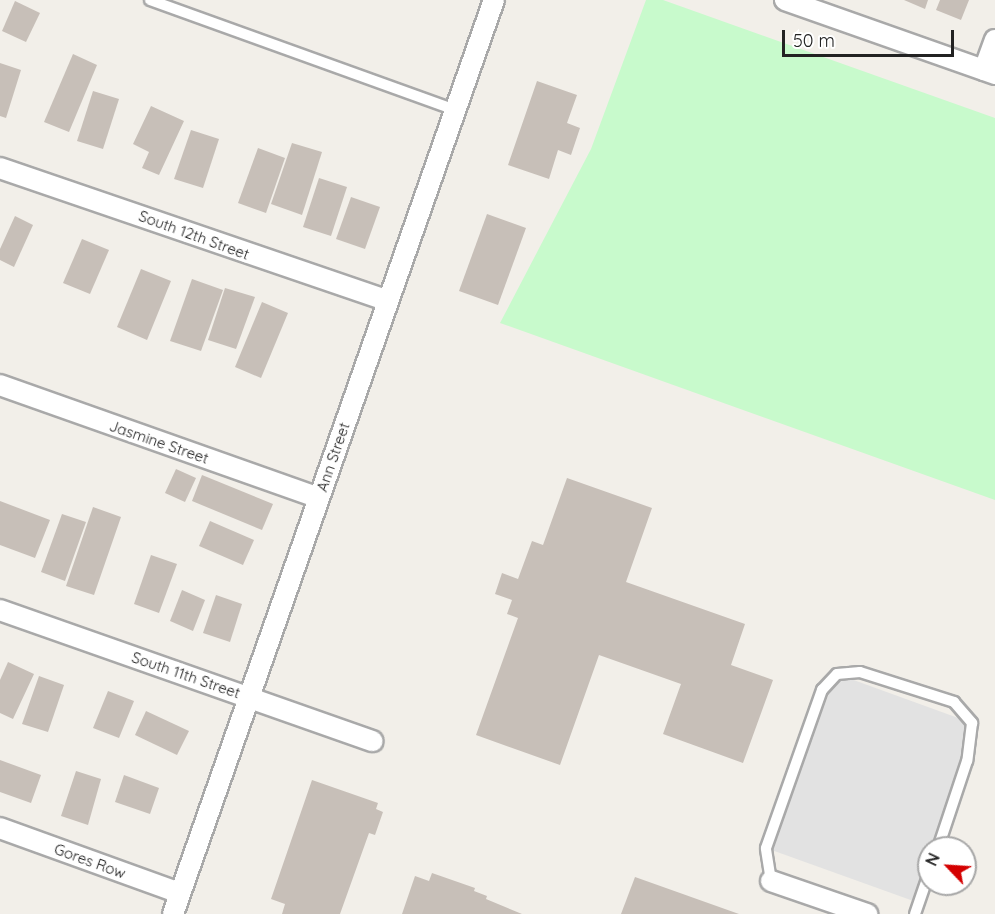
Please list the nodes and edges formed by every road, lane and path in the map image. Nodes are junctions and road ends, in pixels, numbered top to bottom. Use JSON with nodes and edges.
{"nodes":[{"id":1,"x":150,"y":0,"type":"edge"},
{"id":2,"x":494,"y":0,"type":"edge"},
{"id":3,"x":785,"y":0,"type":"edge"},
{"id":4,"x":995,"y":40,"type":"edge"},
{"id":5,"x":990,"y":72,"type":"edge"},
{"id":6,"x":455,"y":110,"type":"junction"},
{"id":7,"x":0,"y":168,"type":"edge"},
{"id":8,"x":388,"y":301,"type":"junction"},
{"id":9,"x":0,"y":386,"type":"edge"},
{"id":10,"x":319,"y":498,"type":"junction"},
{"id":11,"x":0,"y":610,"type":"edge"},
{"id":12,"x":249,"y":697,"type":"junction"},
{"id":13,"x":373,"y":741,"type":"dead end"},
{"id":14,"x":0,"y":828,"type":"edge"},
{"id":15,"x":942,"y":836,"type":"edge"},
{"id":16,"x":771,"y":881,"type":"joint"},
{"id":17,"x":180,"y":893,"type":"junction"},
{"id":18,"x":921,"y":896,"type":"edge"},
{"id":19,"x":173,"y":914,"type":"edge"},
{"id":20,"x":867,"y":914,"type":"edge"},
{"id":21,"x":915,"y":914,"type":"edge"}],
"edges":[{"from":1,"to":6,"type":"lane"},
{"from":2,"to":6,"type":"street","name":"Ann Street"},
{"from":3,"to":5,"type":"street"},
{"from":4,"to":5,"type":"street"},
{"from":6,"to":8,"type":"street","name":"Ann Street"},
{"from":7,"to":8,"type":"street","name":"South 12th Street"},
{"from":8,"to":10,"type":"street","name":"Ann Street"},
{"from":9,"to":10,"type":"street","name":"Jasmine Street"},
{"from":10,"to":12,"type":"street","name":"Ann Street"},
{"from":11,"to":12,"type":"street","name":"South 11th Street"},
{"from":12,"to":13,"type":"street","name":"South 11th Street"},
{"from":12,"to":17,"type":"street","name":"Ann Street"},
{"from":14,"to":17,"type":"street","name":"Gores Row"},
{"from":15,"to":16,"type":"lane"},
{"from":16,"to":20,"type":"street"},
{"from":17,"to":19,"type":"street","name":"Ann Street"},
{"from":18,"to":21,"type":"lane"}]}
